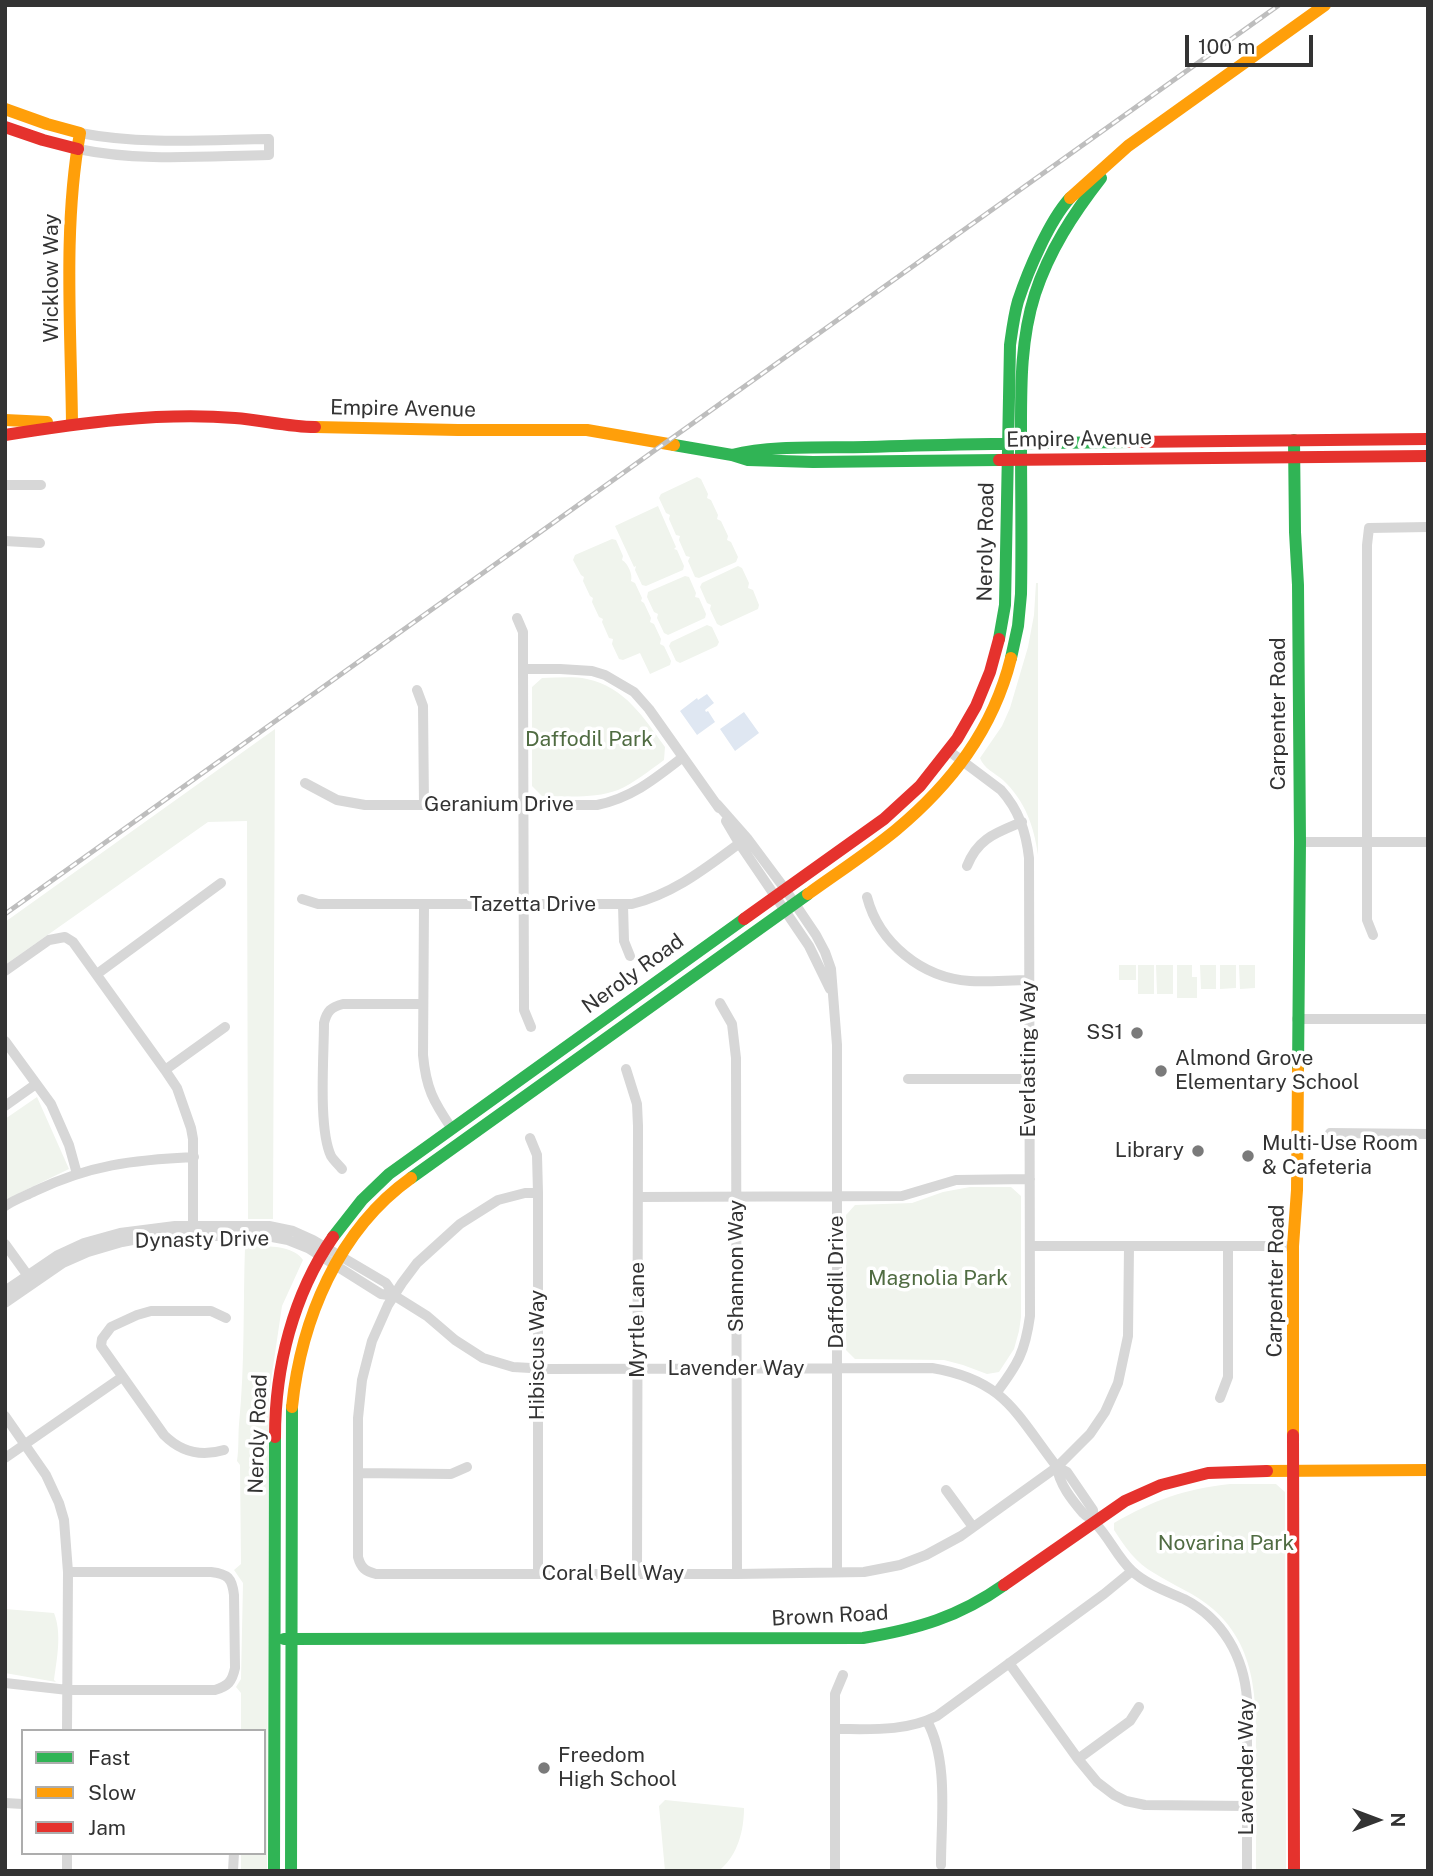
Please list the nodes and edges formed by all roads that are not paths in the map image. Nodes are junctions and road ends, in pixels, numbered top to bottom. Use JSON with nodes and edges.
{"nodes":[{"id":1,"x":1325,"y":5,"type":"edge"},
{"id":2,"x":5,"y":109,"type":"edge"},
{"id":3,"x":5,"y":127,"type":"edge"},
{"id":4,"x":80,"y":133,"type":"junction"},
{"id":5,"x":1129,"y":146,"type":"junction"},
{"id":6,"x":78,"y":149,"type":"junction"},
{"id":7,"x":1017,"y":304,"type":"junction"},
{"id":8,"x":1027,"y":322,"type":"junction"},
{"id":9,"x":5,"y":420,"type":"edge"},
{"id":10,"x":72,"y":424,"type":"junction"},
{"id":11,"x":5,"y":435,"type":"edge"},
{"id":12,"x":1428,"y":439,"type":"edge"},
{"id":13,"x":1294,"y":440,"type":"junction"},
{"id":14,"x":1014,"y":442,"type":"junction"},
{"id":15,"x":818,"y":448,"type":"junction"},
{"id":16,"x":732,"y":455,"type":"junction"},
{"id":17,"x":1428,"y":456,"type":"edge"},
{"id":18,"x":1294,"y":457,"type":"junction"},
{"id":19,"x":1007,"y":459,"type":"junction"},
{"id":20,"x":1021,"y":459,"type":"junction"},
{"id":21,"x":813,"y":462,"type":"junction"},
{"id":22,"x":5,"y":485,"type":"edge"},
{"id":23,"x":41,"y":485,"type":"dead end"},
{"id":24,"x":1427,"y":527,"type":"edge"},
{"id":25,"x":5,"y":541,"type":"edge"},
{"id":26,"x":40,"y":543,"type":"dead end"},
{"id":27,"x":517,"y":618,"type":"dead end"},
{"id":28,"x":523,"y":669,"type":"junction"},
{"id":29,"x":417,"y":690,"type":"dead end"},
{"id":30,"x":948,"y":751,"type":"junction"},
{"id":31,"x":683,"y":757,"type":"junction"},
{"id":32,"x":962,"y":761,"type":"junction"},
{"id":33,"x":305,"y":783,"type":"dead end"},
{"id":34,"x":424,"y":805,"type":"junction"},
{"id":35,"x":523,"y":805,"type":"junction"},
{"id":36,"x":1022,"y":822,"type":"junction"},
{"id":37,"x":743,"y":840,"type":"junction"},
{"id":38,"x":1300,"y":842,"type":"junction"},
{"id":39,"x":1367,"y":842,"type":"junction"},
{"id":40,"x":1428,"y":842,"type":"edge"},
{"id":41,"x":967,"y":866,"type":"dead end"},
{"id":42,"x":221,"y":883,"type":"dead end"},
{"id":43,"x":780,"y":892,"type":"junction"},
{"id":44,"x":867,"y":897,"type":"dead end"},
{"id":45,"x":302,"y":899,"type":"dead end"},
{"id":46,"x":424,"y":905,"type":"junction"},
{"id":47,"x":523,"y":905,"type":"junction"},
{"id":48,"x":623,"y":905,"type":"junction"},
{"id":49,"x":790,"y":906,"type":"junction"},
{"id":50,"x":1373,"y":935,"type":"dead end"},
{"id":51,"x":631,"y":956,"type":"dead end"},
{"id":52,"x":5,"y":971,"type":"edge"},
{"id":53,"x":97,"y":974,"type":"junction"},
{"id":54,"x":1029,"y":980,"type":"junction"},
{"id":55,"x":720,"y":1003,"type":"dead end"},
{"id":56,"x":424,"y":1004,"type":"junction"},
{"id":57,"x":1297,"y":1019,"type":"junction"},
{"id":58,"x":1428,"y":1019,"type":"edge"},
{"id":59,"x":225,"y":1027,"type":"dead end"},
{"id":60,"x":531,"y":1027,"type":"dead end"},
{"id":61,"x":5,"y":1041,"type":"edge"},
{"id":62,"x":626,"y":1069,"type":"dead end"},
{"id":63,"x":165,"y":1070,"type":"junction"},
{"id":64,"x":908,"y":1079,"type":"dead end"},
{"id":65,"x":1029,"y":1079,"type":"junction"},
{"id":66,"x":36,"y":1084,"type":"junction"},
{"id":67,"x":5,"y":1106,"type":"edge"},
{"id":68,"x":452,"y":1129,"type":"junction"},
{"id":69,"x":1330,"y":1133,"type":"dead end"},
{"id":70,"x":1428,"y":1133,"type":"edge"},
{"id":71,"x":530,"y":1138,"type":"dead end"},
{"id":72,"x":194,"y":1157,"type":"junction"},
{"id":73,"x":342,"y":1169,"type":"dead end"},
{"id":74,"x":77,"y":1174,"type":"junction"},
{"id":75,"x":1030,"y":1178,"type":"junction"},
{"id":76,"x":538,"y":1192,"type":"junction"},
{"id":77,"x":837,"y":1196,"type":"junction"},
{"id":78,"x":638,"y":1197,"type":"junction"},
{"id":79,"x":737,"y":1197,"type":"junction"},
{"id":80,"x":5,"y":1206,"type":"edge"},
{"id":81,"x":193,"y":1231,"type":"junction"},
{"id":82,"x":5,"y":1244,"type":"edge"},
{"id":83,"x":1293,"y":1245,"type":"junction"},
{"id":84,"x":1030,"y":1246,"type":"junction"},
{"id":85,"x":1129,"y":1246,"type":"junction"},
{"id":86,"x":1228,"y":1246,"type":"junction"},
{"id":87,"x":323,"y":1252,"type":"junction"},
{"id":88,"x":337,"y":1261,"type":"junction"},
{"id":89,"x":30,"y":1279,"type":"junction"},
{"id":90,"x":5,"y":1291,"type":"edge"},
{"id":91,"x":395,"y":1296,"type":"junction"},
{"id":92,"x":5,"y":1303,"type":"edge"},
{"id":93,"x":226,"y":1318,"type":"dead end"},
{"id":94,"x":837,"y":1368,"type":"junction"},
{"id":95,"x":538,"y":1369,"type":"junction"},
{"id":96,"x":638,"y":1369,"type":"junction"},
{"id":97,"x":737,"y":1369,"type":"junction"},
{"id":98,"x":122,"y":1377,"type":"junction"},
{"id":99,"x":997,"y":1392,"type":"junction"},
{"id":100,"x":1220,"y":1398,"type":"dead end"},
{"id":101,"x":5,"y":1416,"type":"edge"},
{"id":102,"x":25,"y":1444,"type":"junction"},
{"id":103,"x":224,"y":1450,"type":"dead end"},
{"id":104,"x":5,"y":1458,"type":"edge"},
{"id":105,"x":467,"y":1467,"type":"dead end"},
{"id":106,"x":1057,"y":1467,"type":"junction"},
{"id":107,"x":1428,"y":1470,"type":"edge"},
{"id":108,"x":1294,"y":1471,"type":"junction"},
{"id":109,"x":358,"y":1473,"type":"junction"},
{"id":110,"x":946,"y":1490,"type":"dead end"},
{"id":111,"x":1094,"y":1521,"type":"junction"},
{"id":112,"x":973,"y":1527,"type":"junction"},
{"id":113,"x":1132,"y":1571,"type":"junction"},
{"id":114,"x":68,"y":1572,"type":"junction"},
{"id":115,"x":837,"y":1572,"type":"junction"},
{"id":116,"x":538,"y":1573,"type":"junction"},
{"id":117,"x":637,"y":1574,"type":"junction"},
{"id":118,"x":737,"y":1574,"type":"junction"},
{"id":119,"x":275,"y":1639,"type":"junction"},
{"id":120,"x":292,"y":1639,"type":"junction"},
{"id":121,"x":1009,"y":1663,"type":"junction"},
{"id":122,"x":843,"y":1675,"type":"dead end"},
{"id":123,"x":5,"y":1683,"type":"edge"},
{"id":124,"x":68,"y":1690,"type":"junction"},
{"id":125,"x":275,"y":1693,"type":"junction"},
{"id":126,"x":1139,"y":1707,"type":"dead end"},
{"id":127,"x":927,"y":1721,"type":"junction"},
{"id":128,"x":67,"y":1729,"type":"edge"},
{"id":129,"x":835,"y":1729,"type":"junction"},
{"id":130,"x":1078,"y":1759,"type":"junction"},
{"id":131,"x":292,"y":1772,"type":"junction"},
{"id":132,"x":1247,"y":1806,"type":"junction"},
{"id":133,"x":941,"y":1865,"type":"dead end"},
{"id":134,"x":274,"y":1871,"type":"edge"},
{"id":135,"x":291,"y":1871,"type":"edge"},
{"id":136,"x":835,"y":1871,"type":"edge"},
{"id":137,"x":1247,"y":1871,"type":"edge"},
{"id":138,"x":1294,"y":1871,"type":"edge"}],
"edges":[{"from":1,"to":5,"type":"street","name":"Neroly Road"},
{"from":2,"to":4,"type":"street"},
{"from":3,"to":6,"type":"street"},
{"from":4,"to":6,"type":"street","name":"Wicklow Way"},
{"from":4,"to":6,"type":"street"},
{"from":5,"to":7,"type":"street","name":"Neroly Road"},
{"from":5,"to":8,"type":"street","name":"Neroly Road"},
{"from":6,"to":10,"type":"street","name":"Wicklow Way"},
{"from":7,"to":8,"type":"street"},
{"from":7,"to":14,"type":"street","name":"Neroly Road"},
{"from":8,"to":14,"type":"street","name":"Neroly Road"},
{"from":9,"to":10,"type":"street","name":"Empire Avenue"},
{"from":10,"to":11,"type":"street","name":"Empire Avenue"},
{"from":10,"to":16,"type":"street","name":"Empire Avenue"},
{"from":12,"to":13,"type":"street","name":"Empire Avenue"},
{"from":13,"to":14,"type":"street","name":"Empire Avenue"},
{"from":13,"to":18,"type":"street","name":"Carpenter Road"},
{"from":14,"to":15,"type":"street","name":"Empire Avenue"},
{"from":14,"to":19,"type":"street","name":"Neroly Road"},
{"from":14,"to":20,"type":"street","name":"Neroly Road"},
{"from":15,"to":16,"type":"street","name":"Empire Avenue"},
{"from":15,"to":21,"type":"street"},
{"from":16,"to":21,"type":"street","name":"Empire Avenue"},
{"from":17,"to":18,"type":"street","name":"Empire Avenue"},
{"from":18,"to":20,"type":"street","name":"Empire Avenue"},
{"from":18,"to":38,"type":"street","name":"Carpenter Road"},
{"from":19,"to":20,"type":"street","name":"Empire Avenue"},
{"from":19,"to":21,"type":"street","name":"Empire Avenue"},
{"from":19,"to":30,"type":"street","name":"Neroly Road"},
{"from":20,"to":32,"type":"street","name":"Neroly Road"},
{"from":22,"to":23,"type":"street"},
{"from":24,"to":39,"type":"street"},
{"from":25,"to":26,"type":"street"},
{"from":27,"to":28,"type":"street"},
{"from":28,"to":31,"type":"street","name":"Daffodil Drive"},
{"from":28,"to":35,"type":"street"},
{"from":29,"to":34,"type":"street"},
{"from":30,"to":32,"type":"street","name":"Everlasting Way"},
{"from":30,"to":43,"type":"street","name":"Neroly Road"},
{"from":31,"to":35,"type":"street","name":"Geranium Drive"},
{"from":31,"to":37,"type":"street","name":"Daffodil Drive"},
{"from":32,"to":36,"type":"street","name":"Everlasting Way"},
{"from":32,"to":49,"type":"street","name":"Neroly Road"},
{"from":33,"to":34,"type":"street","name":"Geranium Drive"},
{"from":34,"to":35,"type":"street","name":"Geranium Drive"},
{"from":35,"to":47,"type":"street"},
{"from":36,"to":41,"type":"street"},
{"from":36,"to":54,"type":"street","name":"Everlasting Way"},
{"from":37,"to":43,"type":"street","name":"Daffodil Drive"},
{"from":37,"to":48,"type":"street","name":"Tazetta Drive"},
{"from":38,"to":39,"type":"street"},
{"from":38,"to":57,"type":"street","name":"Carpenter Road"},
{"from":39,"to":40,"type":"street"},
{"from":39,"to":50,"type":"street"},
{"from":42,"to":53,"type":"street"},
{"from":43,"to":49,"type":"street","name":"Daffodil Drive"},
{"from":43,"to":68,"type":"street","name":"Neroly Road"},
{"from":44,"to":54,"type":"street"},
{"from":45,"to":46,"type":"street","name":"Tazetta Drive"},
{"from":46,"to":47,"type":"street","name":"Tazetta Drive"},
{"from":46,"to":56,"type":"street"},
{"from":47,"to":48,"type":"street","name":"Tazetta Drive"},
{"from":47,"to":60,"type":"street"},
{"from":48,"to":51,"type":"street"},
{"from":49,"to":77,"type":"street","name":"Daffodil Drive"},
{"from":49,"to":88,"type":"street","name":"Neroly Road"},
{"from":52,"to":53,"type":"street"},
{"from":53,"to":63,"type":"street"},
{"from":54,"to":65,"type":"street","name":"Everlasting Way"},
{"from":55,"to":79,"type":"street","name":"Shannon Way"},
{"from":56,"to":68,"type":"street"},
{"from":56,"to":73,"type":"street"},
{"from":57,"to":58,"type":"street"},
{"from":57,"to":83,"type":"street","name":"Carpenter Road"},
{"from":59,"to":63,"type":"street"},
{"from":61,"to":66,"type":"street"},
{"from":62,"to":78,"type":"street","name":"Myrtle Lane"},
{"from":63,"to":72,"type":"street"},
{"from":64,"to":65,"type":"street"},
{"from":65,"to":75,"type":"street","name":"Everlasting Way"},
{"from":66,"to":67,"type":"street"},
{"from":66,"to":74,"type":"street"},
{"from":68,"to":87,"type":"street","name":"Neroly Road"},
{"from":69,"to":70,"type":"street"},
{"from":71,"to":76,"type":"street","name":"Hibiscus Way"},
{"from":72,"to":74,"type":"street"},
{"from":72,"to":81,"type":"street"},
{"from":74,"to":80,"type":"street"},
{"from":75,"to":77,"type":"street"},
{"from":75,"to":84,"type":"street","name":"Everlasting Way"},
{"from":76,"to":91,"type":"street","name":"Coral Bell Way"},
{"from":76,"to":95,"type":"street","name":"Hibiscus Way"},
{"from":77,"to":79,"type":"street"},
{"from":77,"to":94,"type":"street","name":"Daffodil Drive"},
{"from":78,"to":79,"type":"street"},
{"from":78,"to":96,"type":"street","name":"Myrtle Lane"},
{"from":79,"to":97,"type":"street","name":"Shannon Way"},
{"from":81,"to":87,"type":"street","name":"Dynasty Drive"},
{"from":81,"to":89,"type":"street","name":"Dynasty Drive"},
{"from":82,"to":89,"type":"street"},
{"from":83,"to":86,"type":"street"},
{"from":83,"to":108,"type":"street","name":"Carpenter Road"},
{"from":84,"to":85,"type":"street"},
{"from":84,"to":99,"type":"street","name":"Everlasting Way"},
{"from":85,"to":86,"type":"street"},
{"from":85,"to":106,"type":"street","name":"Coral Bell Way"},
{"from":86,"to":100,"type":"street"},
{"from":87,"to":88,"type":"street","name":"Dynasty Drive"},
{"from":87,"to":119,"type":"street","name":"Neroly Road"},
{"from":88,"to":91,"type":"street","name":"Dynasty Drive"},
{"from":88,"to":120,"type":"street","name":"Neroly Road"},
{"from":89,"to":90,"type":"street","name":"Dynasty Drive"},
{"from":89,"to":92,"type":"street","name":"Dynasty Drive"},
{"from":91,"to":95,"type":"street","name":"Lavender Way"},
{"from":91,"to":109,"type":"street","name":"Coral Bell Way"},
{"from":93,"to":98,"type":"street"},
{"from":94,"to":97,"type":"street","name":"Lavender Way"},
{"from":94,"to":99,"type":"street","name":"Lavender Way"},
{"from":94,"to":115,"type":"street","name":"Daffodil Drive"},
{"from":95,"to":96,"type":"street","name":"Lavender Way"},
{"from":95,"to":116,"type":"street","name":"Hibiscus Way"},
{"from":96,"to":97,"type":"street","name":"Lavender Way"},
{"from":96,"to":117,"type":"street","name":"Myrtle Lane"},
{"from":97,"to":118,"type":"street","name":"Shannon Way"},
{"from":98,"to":102,"type":"street"},
{"from":98,"to":103,"type":"street"},
{"from":99,"to":106,"type":"street","name":"Lavender Way"},
{"from":101,"to":102,"type":"street"},
{"from":102,"to":104,"type":"street"},
{"from":102,"to":114,"type":"street"},
{"from":105,"to":109,"type":"street"},
{"from":106,"to":111,"type":"street","name":"Lavender Way"},
{"from":106,"to":112,"type":"street","name":"Coral Bell Way"},
{"from":107,"to":108,"type":"street","name":"Brown Road"},
{"from":108,"to":111,"type":"street","name":"Brown Road"},
{"from":108,"to":138,"type":"street","name":"Carpenter Road"},
{"from":109,"to":116,"type":"street","name":"Coral Bell Way"},
{"from":110,"to":112,"type":"street"},
{"from":111,"to":113,"type":"street","name":"Lavender Way"},
{"from":111,"to":120,"type":"street","name":"Brown Road"},
{"from":112,"to":115,"type":"street","name":"Coral Bell Way"},
{"from":113,"to":121,"type":"street"},
{"from":113,"to":132,"type":"street","name":"Lavender Way"},
{"from":114,"to":124,"type":"street"},
{"from":114,"to":124,"type":"street"},
{"from":115,"to":118,"type":"street","name":"Coral Bell Way"},
{"from":116,"to":117,"type":"street","name":"Coral Bell Way"},
{"from":117,"to":118,"type":"street","name":"Coral Bell Way"},
{"from":119,"to":120,"type":"street","name":"Brown Road"},
{"from":119,"to":125,"type":"street","name":"Neroly Road"},
{"from":120,"to":131,"type":"street","name":"Neroly Road"},
{"from":121,"to":127,"type":"street"},
{"from":121,"to":130,"type":"street"},
{"from":122,"to":129,"type":"street"},
{"from":123,"to":124,"type":"street"},
{"from":124,"to":128,"type":"street"},
{"from":125,"to":131,"type":"street"},
{"from":125,"to":134,"type":"street","name":"Neroly Road"},
{"from":126,"to":130,"type":"street"},
{"from":127,"to":129,"type":"street"},
{"from":127,"to":133,"type":"street"},
{"from":129,"to":136,"type":"street"},
{"from":130,"to":132,"type":"street"},
{"from":131,"to":135,"type":"street","name":"Neroly Road"},
{"from":132,"to":137,"type":"street","name":"Lavender Way"}]}
